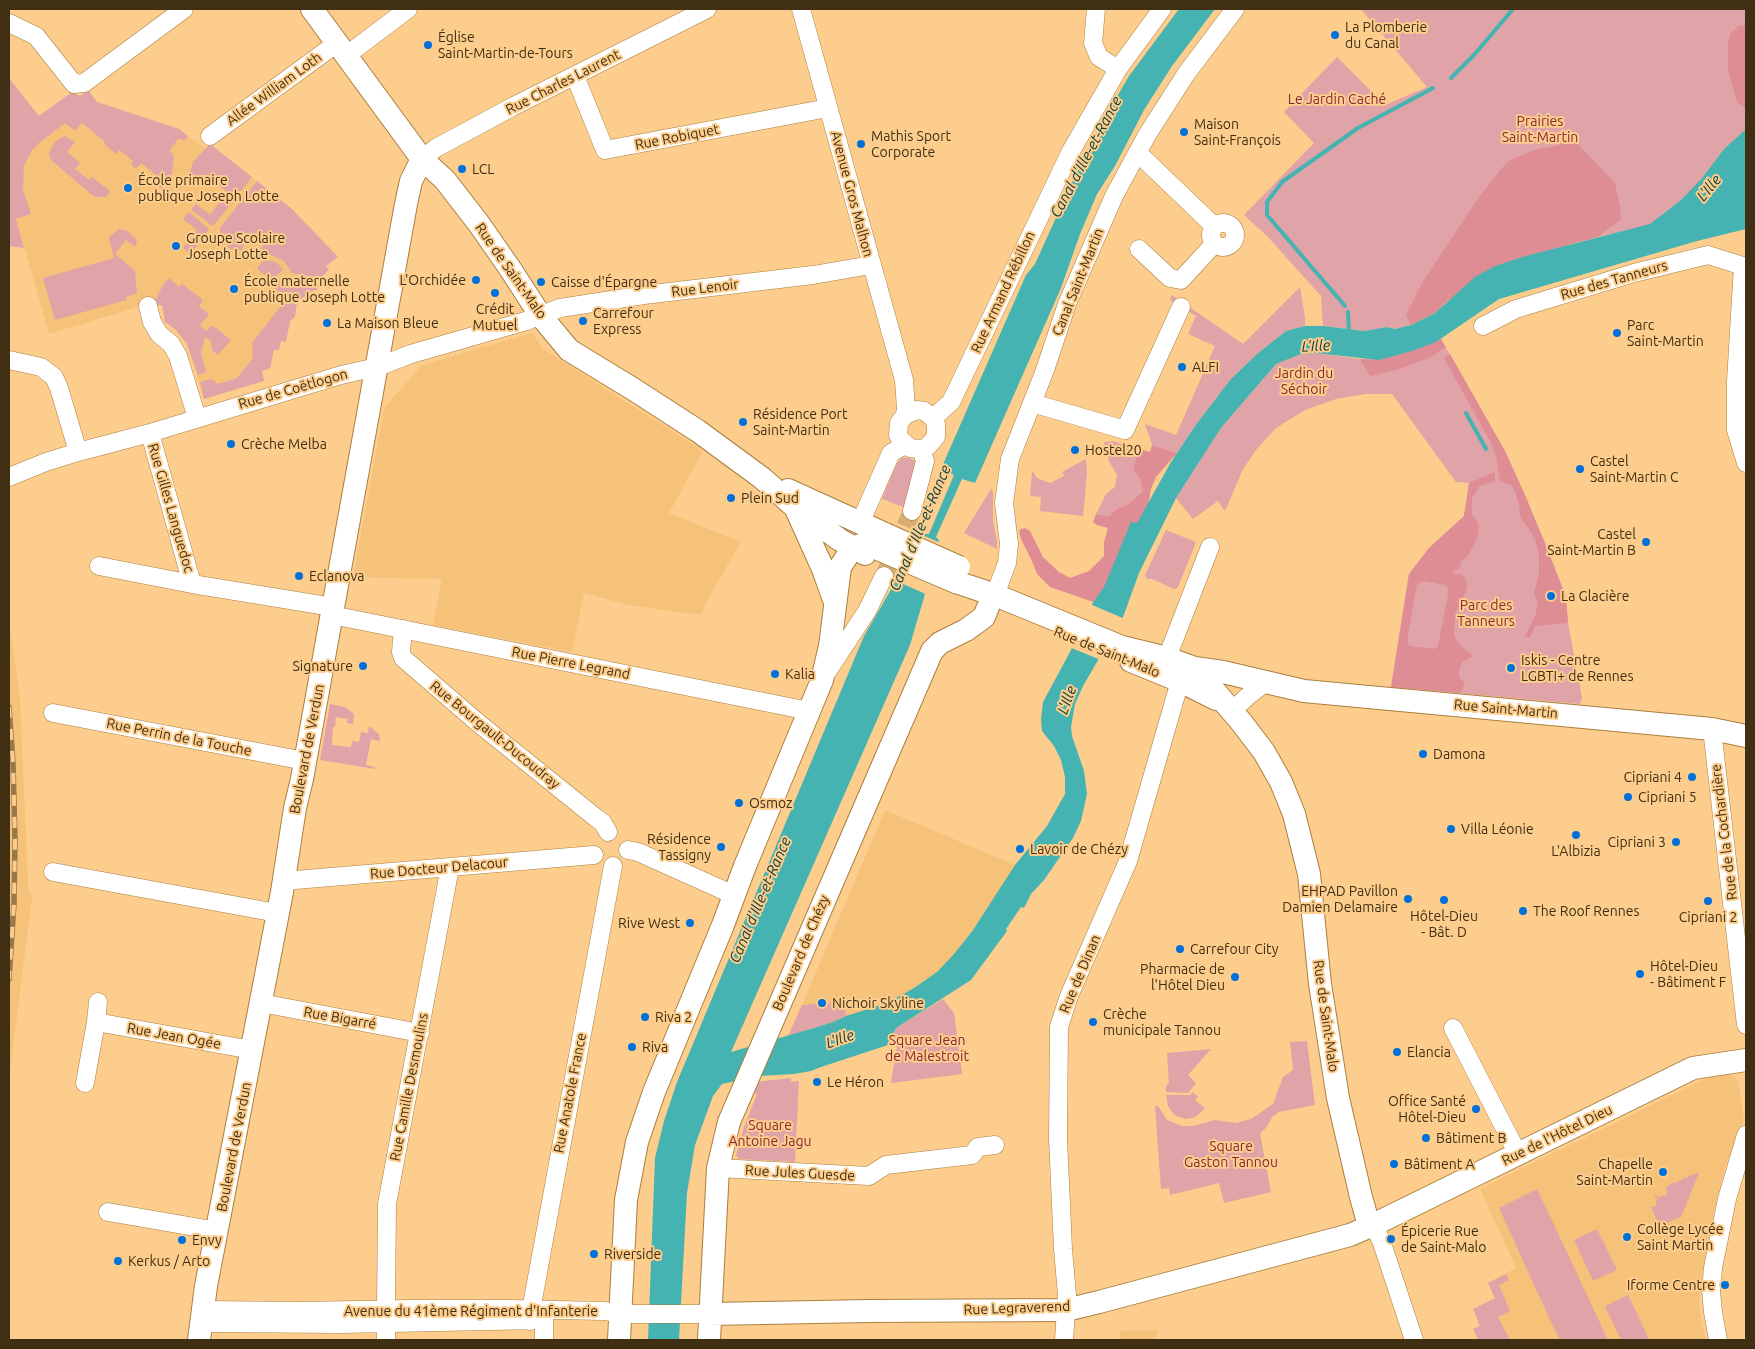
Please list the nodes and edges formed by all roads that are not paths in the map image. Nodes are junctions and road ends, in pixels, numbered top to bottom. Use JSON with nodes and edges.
{"nodes":[{"id":1,"x":184,"y":9,"type":"edge"},
{"id":2,"x":312,"y":9,"type":"edge"},
{"id":3,"x":408,"y":9,"type":"edge"},
{"id":4,"x":707,"y":9,"type":"edge"},
{"id":5,"x":800,"y":9,"type":"edge"},
{"id":6,"x":1096,"y":9,"type":"edge"},
{"id":7,"x":1162,"y":9,"type":"edge"},
{"id":8,"x":1234,"y":9,"type":"edge"},
{"id":9,"x":9,"y":23,"type":"edge"},
{"id":10,"x":342,"y":49,"type":"junction"},
{"id":11,"x":1118,"y":69,"type":"junction"},
{"id":12,"x":575,"y":76,"type":"junction"},
{"id":13,"x":828,"y":108,"type":"junction"},
{"id":14,"x":210,"y":136,"type":"dead end"},
{"id":15,"x":1138,"y":153,"type":"junction"},
{"id":16,"x":422,"y":159,"type":"junction"},
{"id":17,"x":1138,"y":249,"type":"dead end"},
{"id":18,"x":1745,"y":264,"type":"edge"},
{"id":19,"x":871,"y":265,"type":"junction"},
{"id":20,"x":148,"y":306,"type":"dead end"},
{"id":21,"x":1181,"y":307,"type":"dead end"},
{"id":22,"x":540,"y":315,"type":"junction"},
{"id":23,"x":1483,"y":326,"type":"dead end"},
{"id":24,"x":9,"y":360,"type":"edge"},
{"id":25,"x":377,"y":367,"type":"junction"},
{"id":26,"x":904,"y":380,"type":"junction"},
{"id":27,"x":1032,"y":403,"type":"junction"},
{"id":28,"x":928,"y":414,"type":"junction"},
{"id":29,"x":905,"y":415,"type":"junction"},
{"id":30,"x":197,"y":418,"type":"junction"},
{"id":31,"x":150,"y":433,"type":"junction"},
{"id":32,"x":913,"y":447,"type":"junction"},
{"id":33,"x":78,"y":452,"type":"junction"},
{"id":34,"x":46,"y":462,"type":"junction"},
{"id":35,"x":1746,"y":462,"type":"edge"},
{"id":36,"x":9,"y":467,"type":"edge"},
{"id":37,"x":9,"y":477,"type":"edge"},
{"id":38,"x":762,"y":478,"type":"junction"},
{"id":39,"x":796,"y":508,"type":"junction"},
{"id":40,"x":912,"y":511,"type":"tunnel mouth"},
{"id":41,"x":860,"y":523,"type":"junction"},
{"id":42,"x":1210,"y":547,"type":"dead end"},
{"id":43,"x":854,"y":549,"type":"junction"},
{"id":44,"x":882,"y":555,"type":"junction"},
{"id":45,"x":99,"y":566,"type":"dead end"},
{"id":46,"x":192,"y":584,"type":"junction"},
{"id":47,"x":977,"y":587,"type":"junction"},
{"id":48,"x":332,"y":611,"type":"junction"},
{"id":49,"x":835,"y":613,"type":"junction"},
{"id":50,"x":403,"y":629,"type":"junction"},
{"id":51,"x":1162,"y":665,"type":"junction"},
{"id":52,"x":1194,"y":677,"type":"junction"},
{"id":53,"x":822,"y":680,"type":"junction"},
{"id":54,"x":1266,"y":682,"type":"junction"},
{"id":55,"x":1228,"y":707,"type":"junction"},
{"id":56,"x":809,"y":711,"type":"junction"},
{"id":57,"x":53,"y":713,"type":"dead end"},
{"id":58,"x":1712,"y":729,"type":"junction"},
{"id":59,"x":1746,"y":736,"type":"edge"},
{"id":60,"x":305,"y":761,"type":"junction"},
{"id":61,"x":608,"y":832,"type":"junction"},
{"id":62,"x":628,"y":850,"type":"junction"},
{"id":63,"x":594,"y":854,"type":"junction"},
{"id":64,"x":613,"y":866,"type":"junction"},
{"id":65,"x":450,"y":867,"type":"junction"},
{"id":66,"x":53,"y":872,"type":"dead end"},
{"id":67,"x":283,"y":879,"type":"junction"},
{"id":68,"x":734,"y":895,"type":"junction"},
{"id":69,"x":277,"y":913,"type":"junction"},
{"id":70,"x":98,"y":1002,"type":"dead end"},
{"id":71,"x":260,"y":1003,"type":"junction"},
{"id":72,"x":96,"y":1022,"type":"junction"},
{"id":73,"x":1746,"y":1025,"type":"edge"},
{"id":74,"x":1453,"y":1028,"type":"dead end"},
{"id":75,"x":420,"y":1033,"type":"junction"},
{"id":76,"x":252,"y":1050,"type":"junction"},
{"id":77,"x":1746,"y":1060,"type":"edge"},
{"id":78,"x":85,"y":1083,"type":"dead end"},
{"id":79,"x":1746,"y":1136,"type":"edge"},
{"id":80,"x":995,"y":1145,"type":"dead end"},
{"id":81,"x":1518,"y":1154,"type":"junction"},
{"id":82,"x":718,"y":1168,"type":"junction"},
{"id":83,"x":108,"y":1212,"type":"dead end"},
{"id":84,"x":1373,"y":1225,"type":"junction"},
{"id":85,"x":218,"y":1231,"type":"junction"},
{"id":86,"x":1066,"y":1310,"type":"junction"},
{"id":87,"x":626,"y":1314,"type":"junction"},
{"id":88,"x":702,"y":1314,"type":"junction"},
{"id":89,"x":537,"y":1315,"type":"junction"},
{"id":90,"x":202,"y":1324,"type":"edge"},
{"id":91,"x":386,"y":1324,"type":"edge"},
{"id":92,"x":544,"y":1340,"type":"edge"},
{"id":93,"x":618,"y":1340,"type":"edge"},
{"id":94,"x":709,"y":1340,"type":"edge"},
{"id":95,"x":1064,"y":1340,"type":"edge"},
{"id":96,"x":1414,"y":1340,"type":"edge"},
{"id":97,"x":1718,"y":1340,"type":"edge"}],
"edges":[{"from":1,"to":9,"type":"street"},
{"from":2,"to":10,"type":"main road","name":"Rue de Saint-Malo"},
{"from":3,"to":10,"type":"street","name":"Allée William Loth"},
{"from":4,"to":12,"type":"street","name":"Rue Charles Laurent"},
{"from":5,"to":13,"type":"street","name":"Avenue Gros Malhon"},
{"from":6,"to":11,"type":"street"},
{"from":7,"to":11,"type":"street","name":"Rue Armand Rébillon"},
{"from":8,"to":15,"type":"street","name":"Canal Saint-Martin"},
{"from":10,"to":14,"type":"street","name":"Allée William Loth"},
{"from":10,"to":16,"type":"main road","name":"Rue de Saint-Malo"},
{"from":11,"to":28,"type":"street","name":"Rue Armand Rébillon"},
{"from":12,"to":13,"type":"street","name":"Rue Robiquet"},
{"from":12,"to":16,"type":"street","name":"Rue Charles Laurent"},
{"from":13,"to":19,"type":"street","name":"Avenue Gros Malhon"},
{"from":15,"to":17,"type":"street"},
{"from":15,"to":27,"type":"street","name":"Canal Saint-Martin"},
{"from":16,"to":22,"type":"main road","name":"Rue de Saint-Malo"},
{"from":16,"to":25,"type":"main road","name":"Boulevard de Verdun"},
{"from":18,"to":23,"type":"street","name":"Rue des Tanneurs"},
{"from":18,"to":35,"type":"street"},
{"from":19,"to":22,"type":"street","name":"Rue Lenoir"},
{"from":19,"to":26,"type":"street","name":"Avenue Gros Malhon"},
{"from":20,"to":30,"type":"street"},
{"from":21,"to":27,"type":"street"},
{"from":22,"to":25,"type":"street","name":"Rue de Coëtlogon"},
{"from":22,"to":38,"type":"main road","name":"Rue de Saint-Malo"},
{"from":24,"to":33,"type":"street"},
{"from":25,"to":30,"type":"street","name":"Rue de Coëtlogon"},
{"from":25,"to":48,"type":"main road","name":"Boulevard de Verdun"},
{"from":26,"to":28,"type":"street","name":"Avenue Gros Malhon"},
{"from":26,"to":29,"type":"street","name":"Avenue Gros Malhon"},
{"from":27,"to":47,"type":"street","name":"Canal Saint-Martin"},
{"from":28,"to":29,"type":"street"},
{"from":28,"to":32,"type":"street"},
{"from":29,"to":32,"type":"street"},
{"from":30,"to":31,"type":"street","name":"Rue de Coëtlogon"},
{"from":31,"to":33,"type":"street","name":"Rue de Coëtlogon"},
{"from":31,"to":46,"type":"street","name":"Rue Gilles Languedoc"},
{"from":32,"to":40,"type":"street"},
{"from":32,"to":41,"type":"street"},
{"from":33,"to":34,"type":"street","name":"Rue de Coëtlogon"},
{"from":34,"to":36,"type":"street","name":"Rue de Coëtlogon"},
{"from":34,"to":37,"type":"street","name":"Rue de Coëtlogon"},
{"from":38,"to":39,"type":"main road","name":"Rue de Saint-Malo"},
{"from":38,"to":41,"type":"main road","name":"Rue de Saint-Malo"},
{"from":39,"to":43,"type":"main road","name":"Rue de Saint-Malo"},
{"from":39,"to":49,"type":"main road"},
{"from":41,"to":44,"type":"main road","name":"Rue de Saint-Malo"},
{"from":42,"to":51,"type":"street"},
{"from":43,"to":44,"type":"main road","name":"Rue de Saint-Malo"},
{"from":43,"to":49,"type":"main road"},
{"from":44,"to":47,"type":"main road","name":"Rue de Saint-Malo","bridge":true},
{"from":44,"to":53,"type":"street"},
{"from":45,"to":46,"type":"street","name":"Rue Gilles Languedoc"},
{"from":46,"to":48,"type":"street","name":"Rue Gilles Languedoc"},
{"from":47,"to":51,"type":"main road","name":"Rue de Saint-Malo"},
{"from":47,"to":82,"type":"main road","name":"Boulevard de Chézy"},
{"from":48,"to":50,"type":"street","name":"Rue Pierre Legrand"},
{"from":48,"to":60,"type":"main road","name":"Boulevard de Verdun"},
{"from":49,"to":53,"type":"main road"},
{"from":50,"to":56,"type":"street","name":"Rue Pierre Legrand"},
{"from":50,"to":61,"type":"street","name":"Rue Bourgault-Ducoudray"},
{"from":51,"to":52,"type":"main road","name":"Rue de Saint-Malo"},
{"from":52,"to":54,"type":"main road","name":"Rue Saint-Martin"},
{"from":52,"to":55,"type":"main road","name":"Rue de Saint-Malo"},
{"from":52,"to":86,"type":"street","name":"Rue de Dinan"},
{"from":53,"to":56,"type":"main road"},
{"from":54,"to":55,"type":"street"},
{"from":54,"to":58,"type":"main road","name":"Rue Saint-Martin"},
{"from":55,"to":84,"type":"main road","name":"Rue de Saint-Malo"},
{"from":56,"to":68,"type":"main road"},
{"from":57,"to":60,"type":"street","name":"Rue Perrin de la Touche"},
{"from":58,"to":59,"type":"main road","name":"Rue Saint-Martin"},
{"from":58,"to":73,"type":"street","name":"Rue de la Cochardière"},
{"from":60,"to":67,"type":"main road","name":"Boulevard de Verdun"},
{"from":61,"to":62,"type":"street","name":"Rue Bourgault-Ducoudray"},
{"from":61,"to":63,"type":"street"},
{"from":62,"to":64,"type":"street"},
{"from":62,"to":68,"type":"street"},
{"from":63,"to":64,"type":"street"},
{"from":63,"to":65,"type":"street","name":"Rue Docteur Delacour"},
{"from":64,"to":89,"type":"street","name":"Rue Anatole France"},
{"from":65,"to":67,"type":"street","name":"Rue Docteur Delacour"},
{"from":65,"to":75,"type":"street","name":"Rue Camille Desmoulins"},
{"from":66,"to":69,"type":"street"},
{"from":67,"to":69,"type":"main road","name":"Boulevard de Verdun"},
{"from":68,"to":87,"type":"main road"},
{"from":69,"to":71,"type":"main road","name":"Boulevard de Verdun"},
{"from":70,"to":72,"type":"street"},
{"from":71,"to":75,"type":"street","name":"Rue Bigarré"},
{"from":71,"to":76,"type":"main road","name":"Boulevard de Verdun"},
{"from":72,"to":76,"type":"street","name":"Rue Jean Ogée"},
{"from":72,"to":78,"type":"street"},
{"from":74,"to":81,"type":"street"},
{"from":75,"to":91,"type":"street","name":"Rue Camille Desmoulins"},
{"from":76,"to":85,"type":"main road","name":"Boulevard de Verdun"},
{"from":77,"to":81,"type":"main road","name":"Rue de l'Hôtel Dieu"},
{"from":79,"to":97,"type":"street"},
{"from":80,"to":82,"type":"street","name":"Rue Jules Guesde"},
{"from":81,"to":84,"type":"main road","name":"Rue de l'Hôtel Dieu"},
{"from":82,"to":88,"type":"main road","name":"Boulevard de Chézy"},
{"from":83,"to":85,"type":"street"},
{"from":84,"to":86,"type":"main road","name":"Rue Legraverend"},
{"from":84,"to":96,"type":"street","name":"Rue de Saint-Malo"},
{"from":85,"to":90,"type":"main road","name":"Boulevard de Verdun"},
{"from":86,"to":88,"type":"main road","name":"Rue Legraverend"},
{"from":86,"to":95,"type":"street","name":"Rue de Dinan"},
{"from":87,"to":88,"type":"street","name":"Avenue du 41ème Régiment d'Infanterie"},
{"from":87,"to":89,"type":"street","name":"Avenue du 41ème Régiment d'Infanterie"},
{"from":87,"to":93,"type":"main road"},
{"from":88,"to":94,"type":"main road","name":"Boulevard de Chézy"},
{"from":89,"to":91,"type":"street","name":"Avenue du 41ème Régiment d'Infanterie"},
{"from":89,"to":92,"type":"street","name":"Rue Anatole France"},
{"from":90,"to":91,"type":"street","name":"Avenue du 41ème Régiment d'Infanterie"}]}
